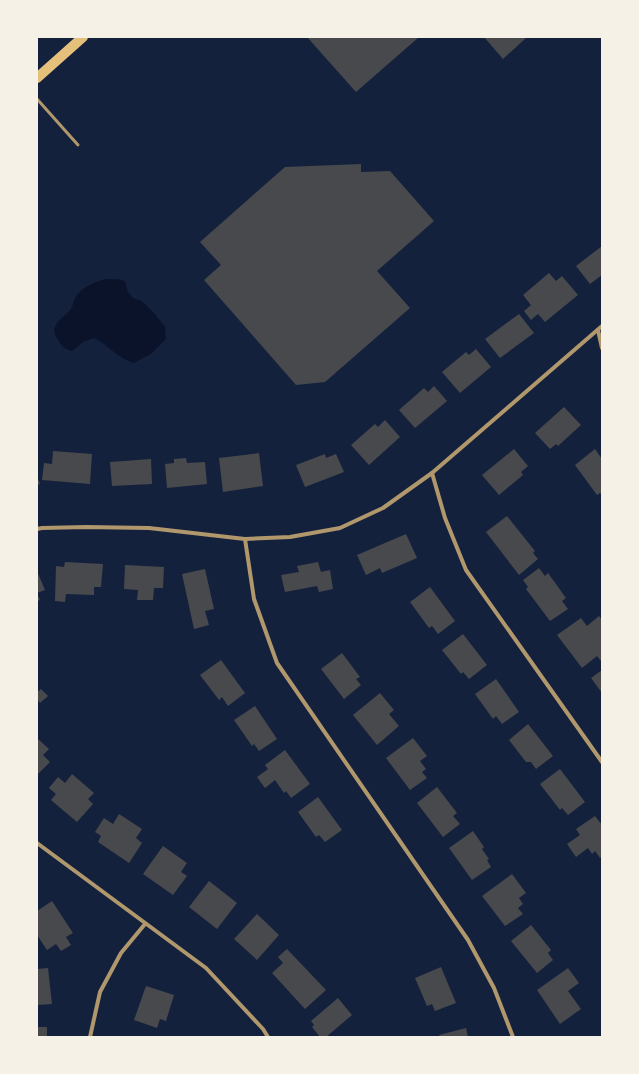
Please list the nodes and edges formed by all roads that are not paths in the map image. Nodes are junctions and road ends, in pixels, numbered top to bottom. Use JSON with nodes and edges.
{"nodes":[{"id":1,"x":83,"y":37,"type":"edge"},
{"id":2,"x":37,"y":78,"type":"edge"},
{"id":3,"x":37,"y":99,"type":"edge"},
{"id":4,"x":78,"y":145,"type":"dead end"},
{"id":5,"x":602,"y":326,"type":"edge"},
{"id":6,"x":598,"y":330,"type":"junction"},
{"id":7,"x":602,"y":348,"type":"edge"},
{"id":8,"x":432,"y":473,"type":"junction"},
{"id":9,"x":37,"y":529,"type":"edge"},
{"id":10,"x":245,"y":540,"type":"junction"},
{"id":11,"x":602,"y":762,"type":"edge"},
{"id":12,"x":37,"y":843,"type":"edge"},
{"id":13,"x":145,"y":924,"type":"junction"},
{"id":14,"x":90,"y":1037,"type":"edge"},
{"id":15,"x":268,"y":1037,"type":"edge"},
{"id":16,"x":513,"y":1037,"type":"edge"}],
"edges":[{"from":1,"to":2,"type":"main road"},
{"from":3,"to":4,"type":"lane"},
{"from":5,"to":6,"type":"street"},
{"from":6,"to":7,"type":"street"},
{"from":6,"to":8,"type":"street"},
{"from":8,"to":10,"type":"street"},
{"from":8,"to":11,"type":"street"},
{"from":9,"to":10,"type":"street"},
{"from":10,"to":16,"type":"street"},
{"from":12,"to":13,"type":"street"},
{"from":13,"to":14,"type":"street"},
{"from":13,"to":15,"type":"street"}]}
